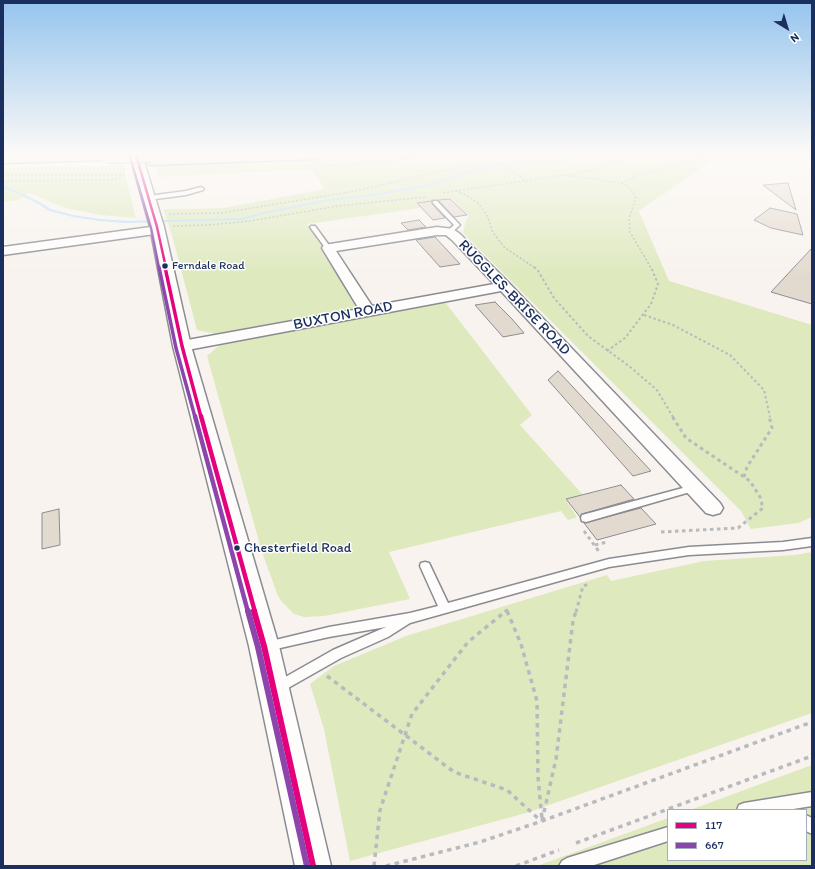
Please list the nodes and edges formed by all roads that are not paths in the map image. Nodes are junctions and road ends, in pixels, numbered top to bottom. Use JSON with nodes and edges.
{"nodes":[{"id":1,"x":171,"y":196,"type":"edge"},
{"id":2,"x":148,"y":198,"type":"joint"},
{"id":3,"x":436,"y":202,"type":"dead end"},
{"id":4,"x":156,"y":223,"type":"junction"},
{"id":5,"x":313,"y":227,"type":"dead end"},
{"id":6,"x":448,"y":232,"type":"junction"},
{"id":7,"x":328,"y":248,"type":"junction"},
{"id":8,"x":3,"y":251,"type":"edge"},
{"id":9,"x":504,"y":286,"type":"junction"},
{"id":10,"x":368,"y":311,"type":"junction"},
{"id":11,"x":182,"y":346,"type":"junction"},
{"id":12,"x":694,"y":488,"type":"junction"},
{"id":13,"x":714,"y":508,"type":"dead end"},
{"id":14,"x":586,"y":518,"type":"road end"},
{"id":15,"x":812,"y":542,"type":"edge"},
{"id":16,"x":425,"y":566,"type":"dead end"},
{"id":17,"x":445,"y":608,"type":"junction"},
{"id":18,"x":410,"y":618,"type":"junction"},
{"id":19,"x":264,"y":646,"type":"junction"},
{"id":20,"x":274,"y":690,"type":"junction"},
{"id":21,"x":812,"y":799,"type":"edge"},
{"id":22,"x":775,"y":808,"type":"edge"},
{"id":23,"x":760,"y":809,"type":"edge"},
{"id":24,"x":667,"y":834,"type":"edge"},
{"id":25,"x":313,"y":866,"type":"edge"},
{"id":26,"x":566,"y":866,"type":"edge"}],
"edges":[{"from":1,"to":2,"type":"lane"},
{"from":2,"to":4,"type":"street"},
{"from":3,"to":6,"type":"lane"},
{"from":4,"to":8,"type":"street"},
{"from":4,"to":11,"type":"street"},
{"from":5,"to":7,"type":"lane"},
{"from":6,"to":7,"type":"street","name":"RUGGLES-BRISE ROAD"},
{"from":6,"to":9,"type":"street","name":"RUGGLES-BRISE ROAD"},
{"from":7,"to":10,"type":"street"},
{"from":9,"to":10,"type":"street","name":"BUXTON ROAD"},
{"from":9,"to":12,"type":"street","name":"RUGGLES-BRISE ROAD"},
{"from":10,"to":11,"type":"street","name":"BUXTON ROAD"},
{"from":11,"to":19,"type":"street"},
{"from":12,"to":13,"type":"street","name":"RUGGLES-BRISE ROAD"},
{"from":12,"to":14,"type":"lane"},
{"from":15,"to":17,"type":"lane"},
{"from":16,"to":17,"type":"lane"},
{"from":17,"to":18,"type":"lane"},
{"from":18,"to":19,"type":"lane"},
{"from":18,"to":20,"type":"lane"},
{"from":19,"to":20,"type":"street"},
{"from":20,"to":25,"type":"street"},
{"from":21,"to":22,"type":"lane"},
{"from":22,"to":23,"type":"lane"},
{"from":24,"to":26,"type":"lane"}]}
